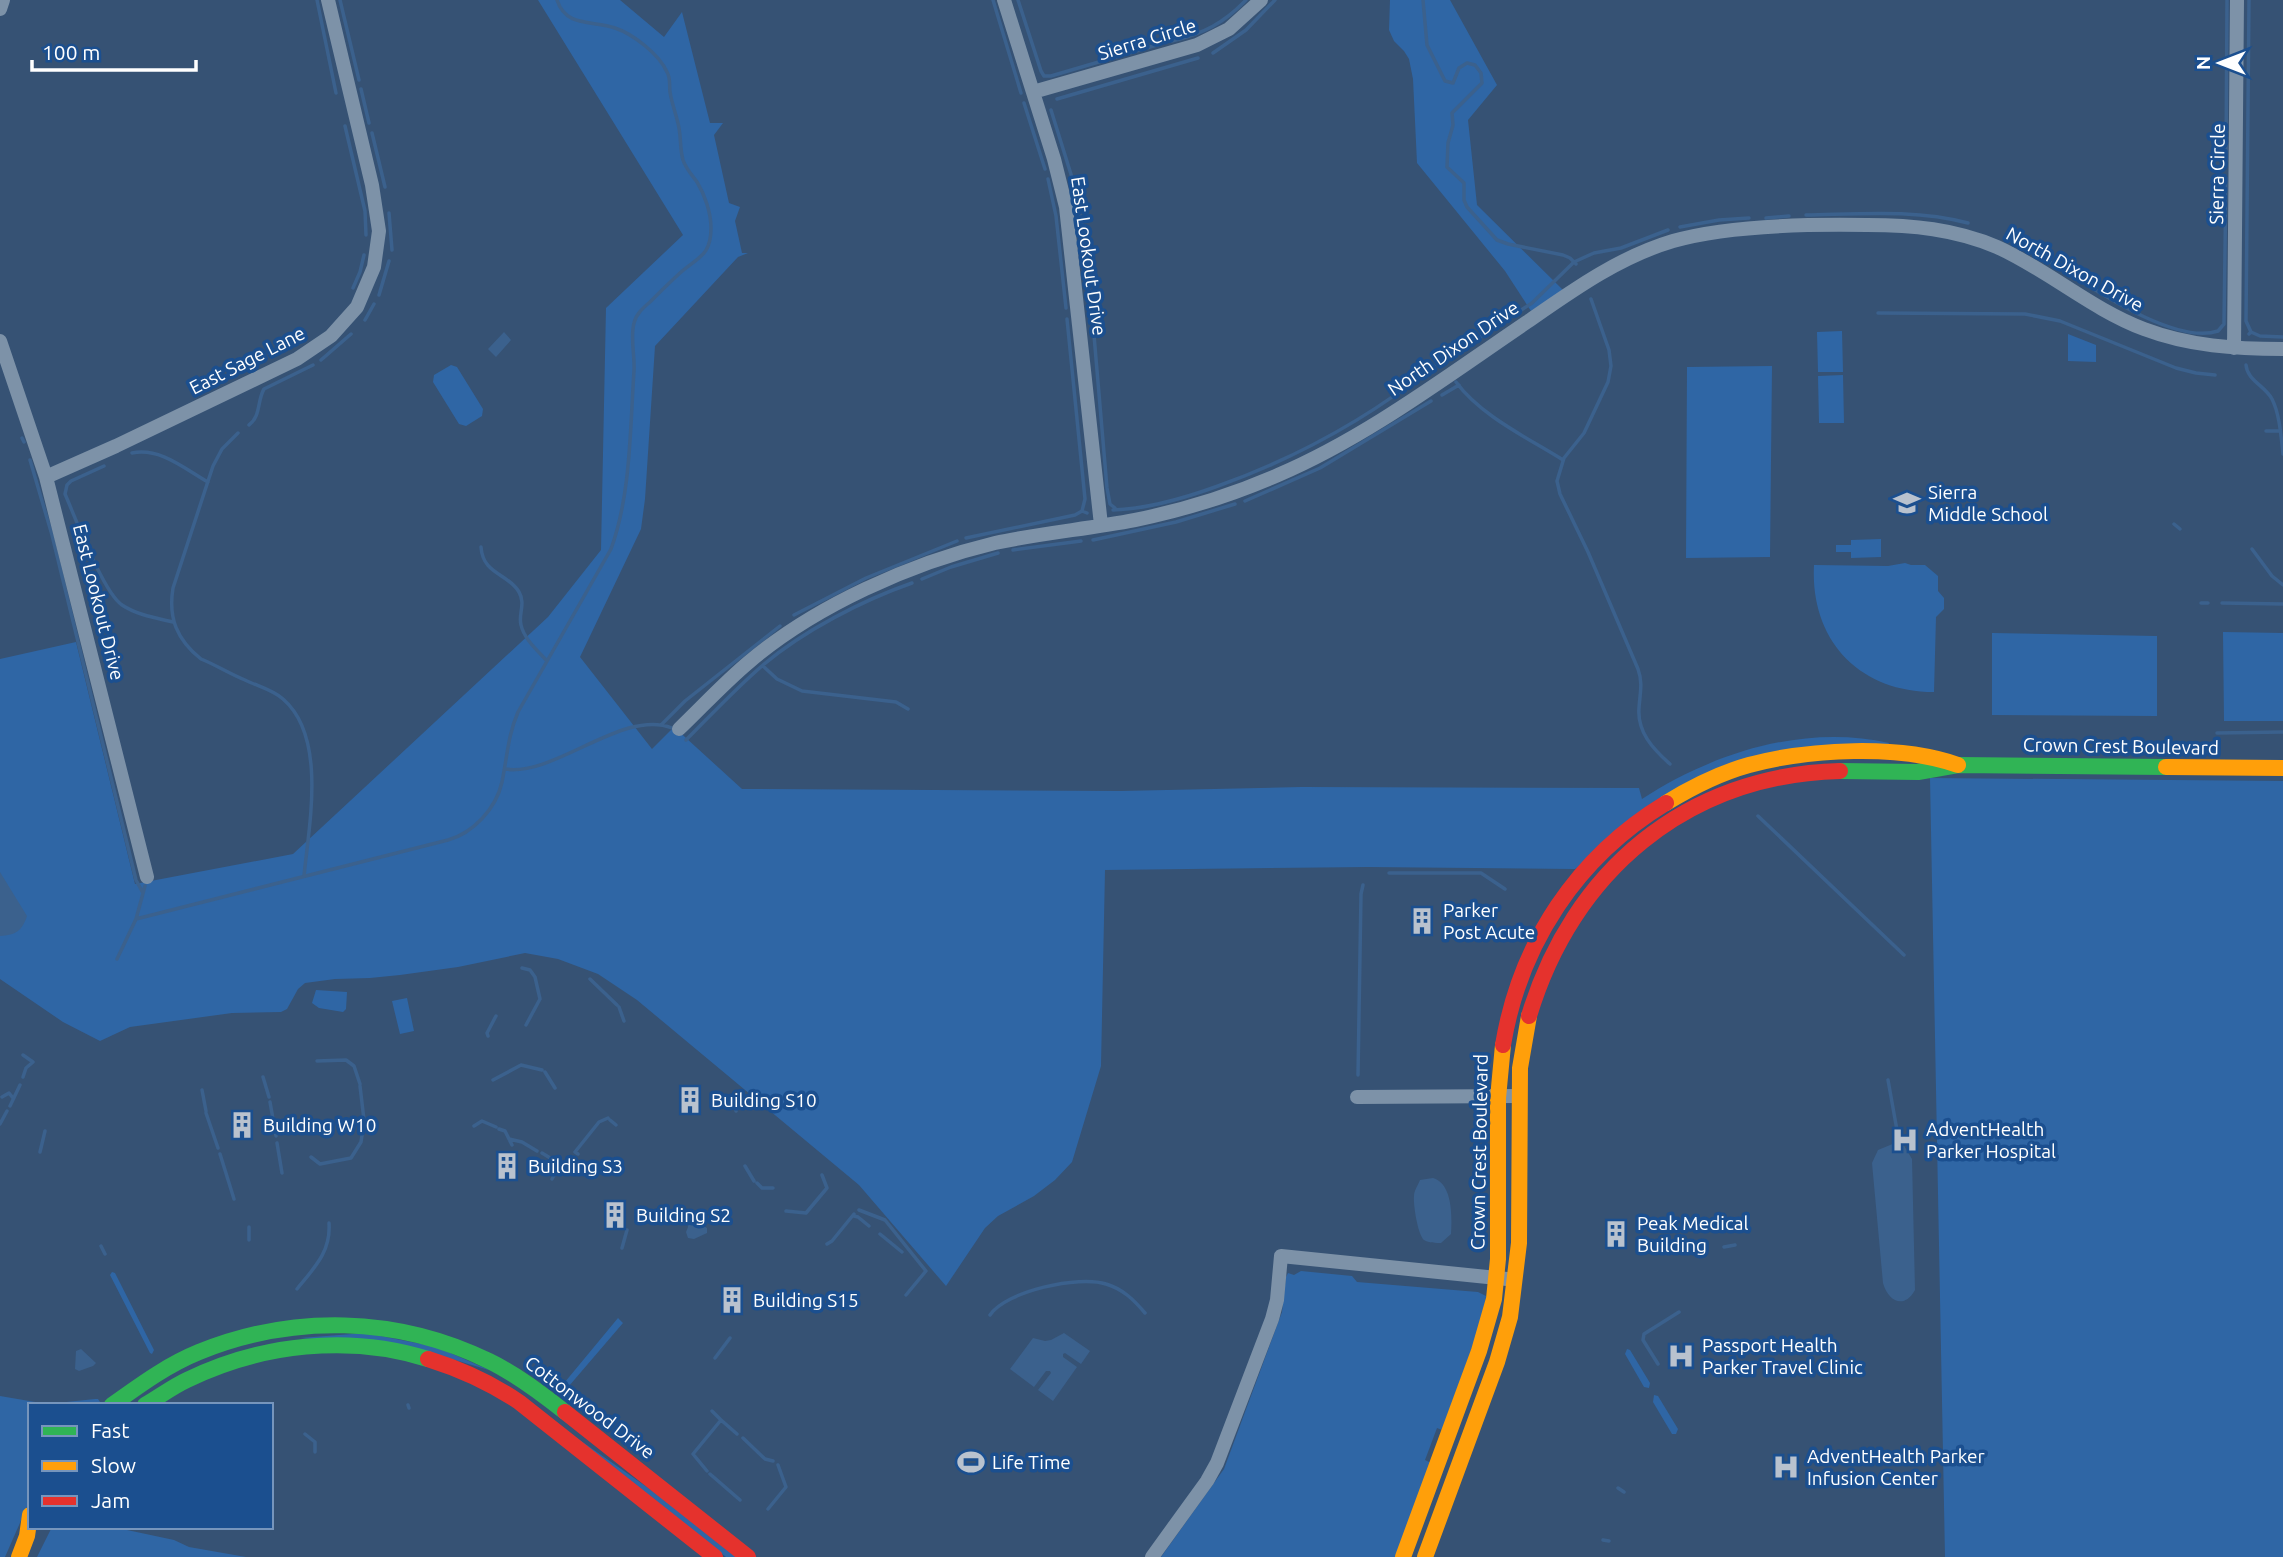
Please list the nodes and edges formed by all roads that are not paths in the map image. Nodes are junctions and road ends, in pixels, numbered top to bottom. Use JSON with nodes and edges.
{"nodes":[{"id":1,"x":3,"y":0,"type":"edge"},
{"id":2,"x":328,"y":0,"type":"edge"},
{"id":3,"x":1004,"y":0,"type":"edge"},
{"id":4,"x":1261,"y":0,"type":"edge"},
{"id":5,"x":2237,"y":0,"type":"edge"},
{"id":6,"x":0,"y":9,"type":"edge"},
{"id":7,"x":1033,"y":92,"type":"junction"},
{"id":8,"x":0,"y":341,"type":"edge"},
{"id":9,"x":2234,"y":348,"type":"junction"},
{"id":10,"x":2283,"y":349,"type":"edge"},
{"id":11,"x":46,"y":477,"type":"junction"},
{"id":12,"x":1101,"y":525,"type":"junction"},
{"id":13,"x":679,"y":729,"type":"dead end"},
{"id":14,"x":1958,"y":765,"type":"junction"},
{"id":15,"x":2283,"y":768,"type":"edge"},
{"id":16,"x":147,"y":877,"type":"dead end"},
{"id":17,"x":1499,"y":1096,"type":"junction"},
{"id":18,"x":1520,"y":1096,"type":"junction"},
{"id":19,"x":1357,"y":1097,"type":"dead end"},
{"id":20,"x":1497,"y":1278,"type":"junction"},
{"id":21,"x":1516,"y":1280,"type":"junction"},
{"id":22,"x":115,"y":1403,"type":"edge"},
{"id":23,"x":148,"y":1403,"type":"edge"},
{"id":24,"x":1445,"y":1446,"type":"junction"},
{"id":25,"x":1463,"y":1453,"type":"junction"},
{"id":26,"x":32,"y":1532,"type":"edge"},
{"id":27,"x":19,"y":1557,"type":"edge"},
{"id":28,"x":715,"y":1557,"type":"edge"},
{"id":29,"x":748,"y":1557,"type":"edge"},
{"id":30,"x":1152,"y":1557,"type":"edge"},
{"id":31,"x":1403,"y":1557,"type":"edge"},
{"id":32,"x":1425,"y":1557,"type":"edge"}],
"edges":[{"from":1,"to":6,"type":"street"},
{"from":2,"to":11,"type":"street","name":"East Sage Lane"},
{"from":3,"to":7,"type":"street","name":"East Lookout Drive"},
{"from":4,"to":7,"type":"street","name":"Sierra Circle"},
{"from":5,"to":9,"type":"street","name":"Sierra Circle"},
{"from":7,"to":12,"type":"street","name":"East Lookout Drive"},
{"from":8,"to":11,"type":"street","name":"East Lookout Drive"},
{"from":9,"to":10,"type":"street","name":"North Dixon Drive"},
{"from":9,"to":12,"type":"street","name":"North Dixon Drive"},
{"from":11,"to":16,"type":"street","name":"East Lookout Drive"},
{"from":12,"to":13,"type":"street","name":"North Dixon Drive"},
{"from":14,"to":15,"type":"main road","name":"Crown Crest Boulevard"},
{"from":14,"to":17,"type":"main road","name":"Crown Crest Boulevard"},
{"from":14,"to":18,"type":"main road","name":"Crown Crest Boulevard"},
{"from":17,"to":18,"type":"street"},
{"from":17,"to":19,"type":"street"},
{"from":17,"to":20,"type":"main road","name":"Crown Crest Boulevard"},
{"from":18,"to":21,"type":"main road","name":"Crown Crest Boulevard"},
{"from":20,"to":21,"type":"street"},
{"from":20,"to":24,"type":"main road","name":"Crown Crest Boulevard"},
{"from":20,"to":30,"type":"street"},
{"from":21,"to":25,"type":"main road","name":"Crown Crest Boulevard"},
{"from":22,"to":29,"type":"main road","name":"Cottonwood Drive"},
{"from":23,"to":28,"type":"main road","name":"Cottonwood Drive"},
{"from":24,"to":25,"type":"street"},
{"from":24,"to":31,"type":"main road","name":"Crown Crest Boulevard"},
{"from":25,"to":32,"type":"main road","name":"Crown Crest Boulevard"},
{"from":26,"to":27,"type":"main road"}]}
